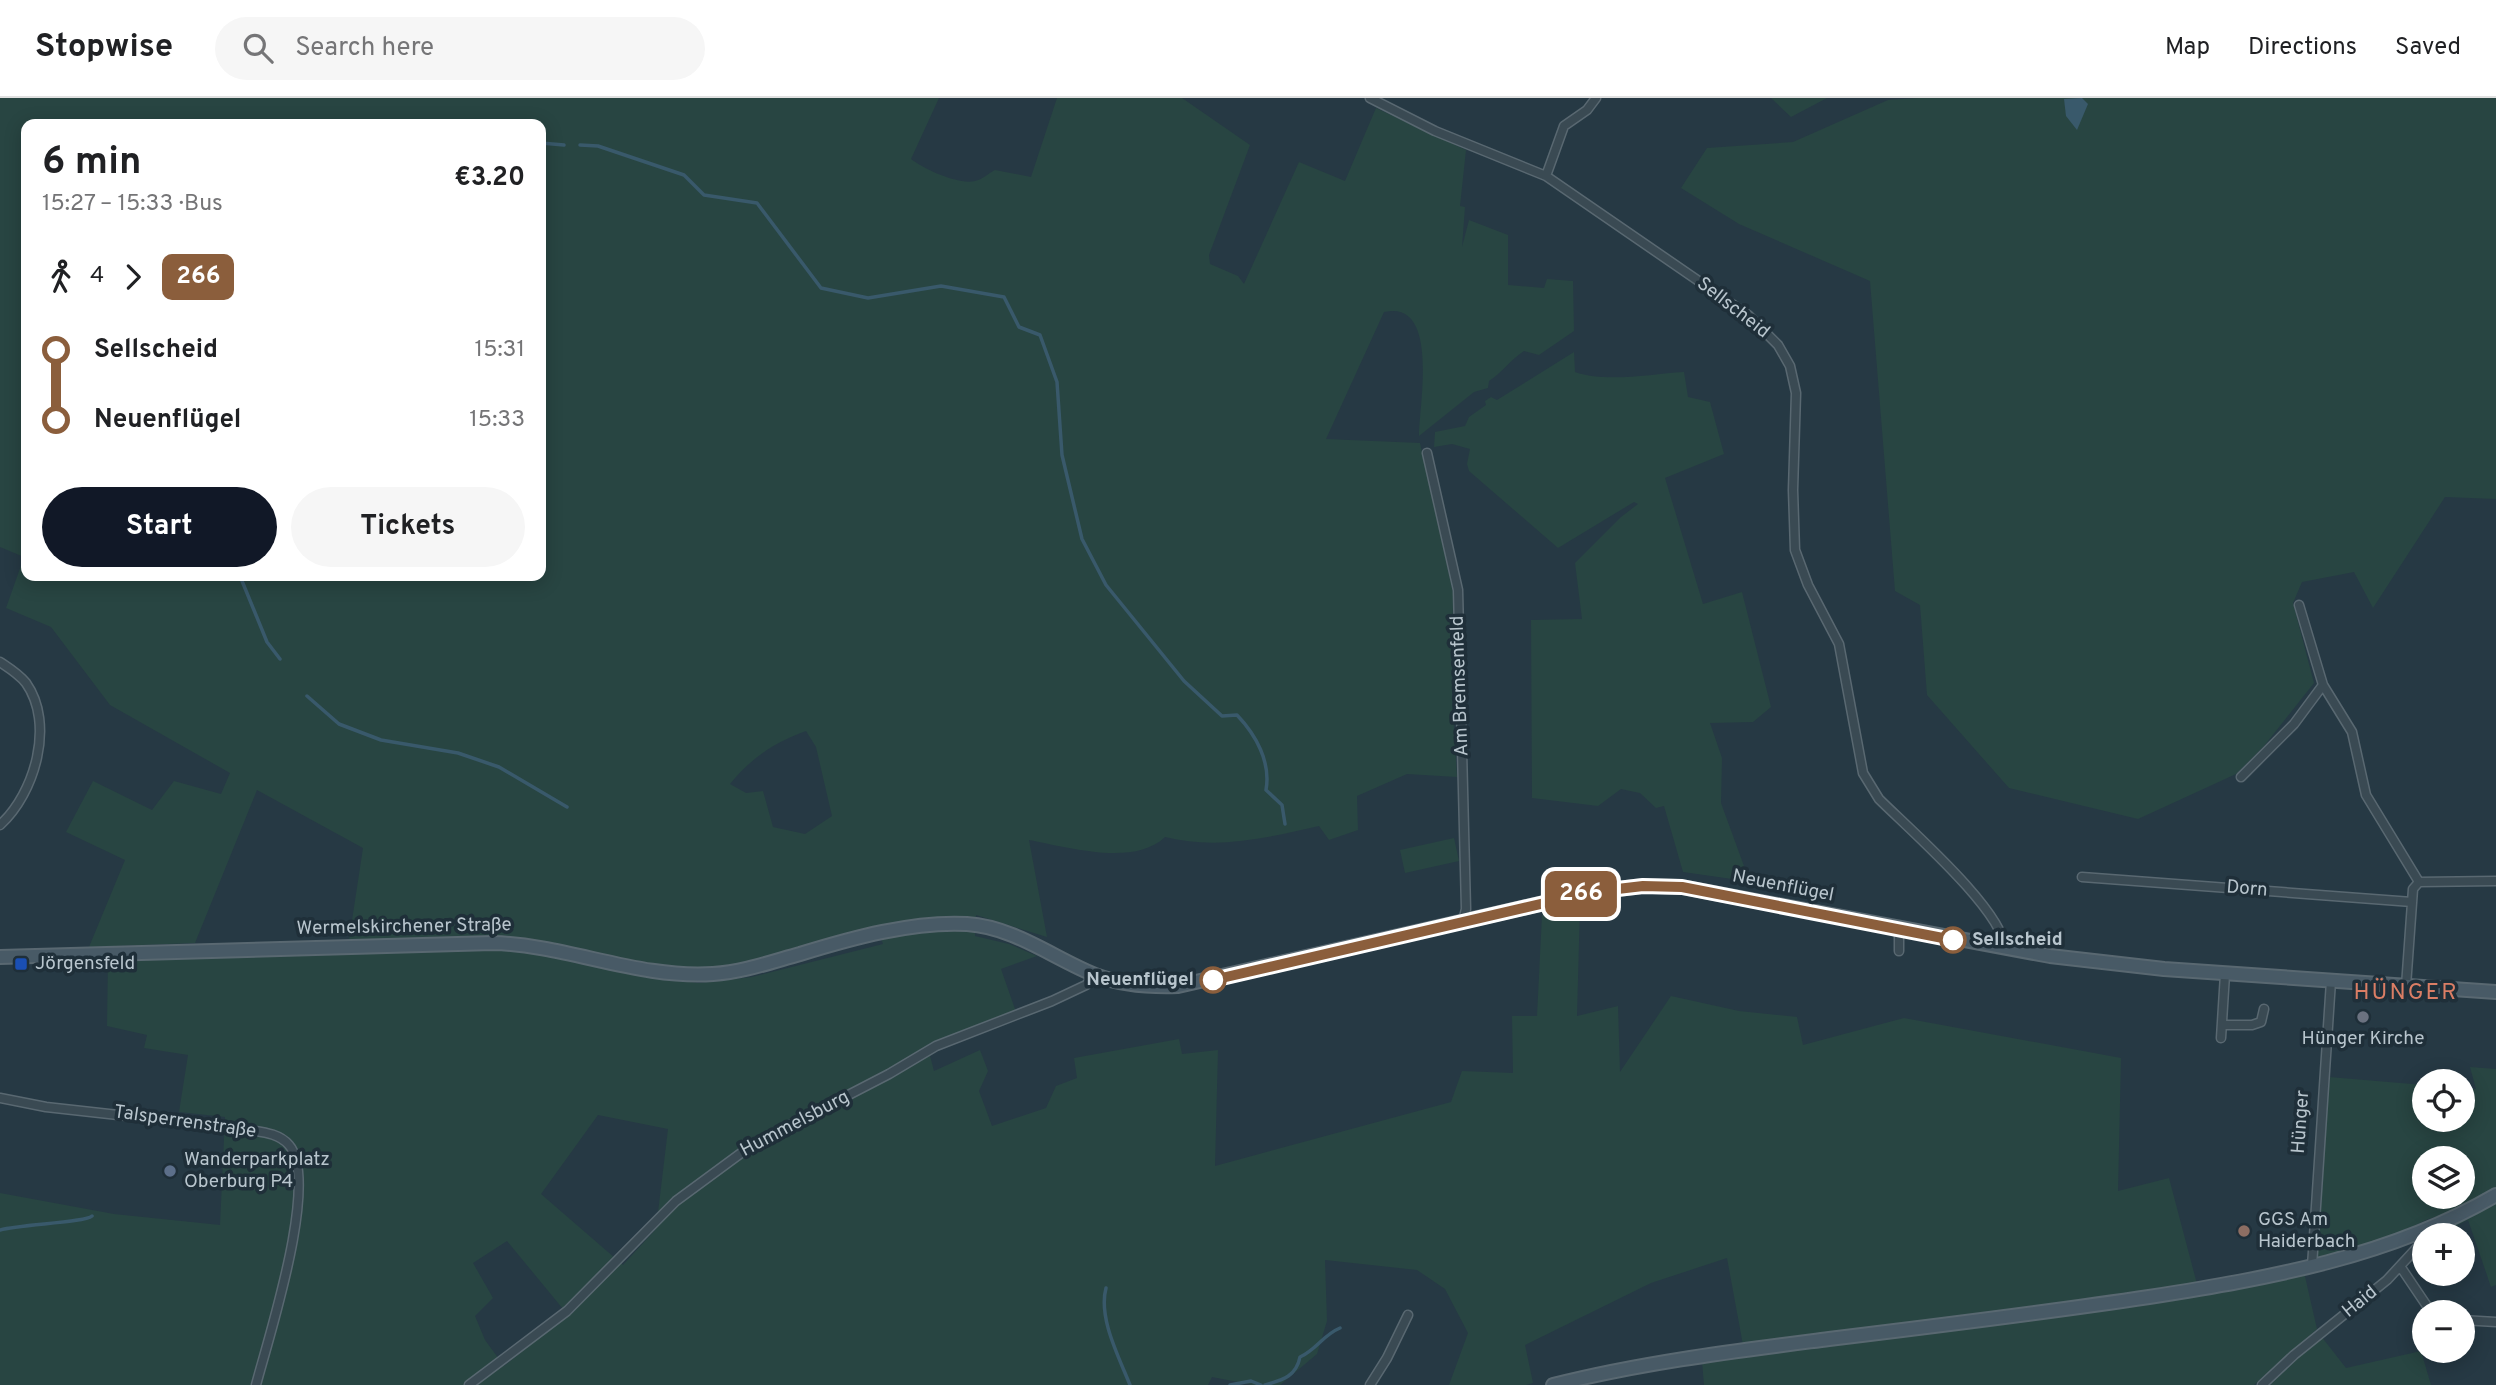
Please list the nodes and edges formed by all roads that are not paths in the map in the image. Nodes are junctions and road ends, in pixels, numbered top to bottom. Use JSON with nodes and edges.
{"nodes":[{"id":1,"x":1370,"y":98,"type":"edge"},
{"id":2,"x":1596,"y":98,"type":"edge"},
{"id":3,"x":1546,"y":176,"type":"junction"},
{"id":4,"x":1427,"y":453,"type":"dead end"},
{"id":5,"x":2299,"y":605,"type":"dead end"},
{"id":6,"x":0,"y":662,"type":"edge"},
{"id":7,"x":2323,"y":685,"type":"junction"},
{"id":8,"x":2241,"y":777,"type":"dead end"},
{"id":9,"x":0,"y":825,"type":"edge"},
{"id":10,"x":2082,"y":877,"type":"dead end"},
{"id":11,"x":2496,"y":881,"type":"edge"},
{"id":12,"x":2419,"y":883,"type":"junction"},
{"id":13,"x":2412,"y":902,"type":"junction"},
{"id":14,"x":1463,"y":921,"type":"junction"},
{"id":15,"x":1899,"y":929,"type":"junction"},
{"id":16,"x":2005,"y":949,"type":"junction"},
{"id":17,"x":1046,"y":951,"type":"joint"},
{"id":18,"x":1899,"y":951,"type":"dead end"},
{"id":19,"x":0,"y":957,"type":"edge"},
{"id":20,"x":2225,"y":974,"type":"junction"},
{"id":21,"x":1095,"y":975,"type":"junction"},
{"id":22,"x":2331,"y":981,"type":"junction"},
{"id":23,"x":2406,"y":986,"type":"junction"},
{"id":24,"x":2496,"y":992,"type":"edge"},
{"id":25,"x":2264,"y":1009,"type":"dead end"},
{"id":26,"x":2222,"y":1024,"type":"junction"},
{"id":27,"x":2221,"y":1038,"type":"dead end"},
{"id":28,"x":0,"y":1098,"type":"edge"},
{"id":29,"x":2496,"y":1195,"type":"edge"},
{"id":30,"x":2446,"y":1223,"type":"edge"},
{"id":31,"x":2412,"y":1237,"type":"edge"},
{"id":32,"x":2412,"y":1252,"type":"edge"},
{"id":33,"x":2312,"y":1266,"type":"junction"},
{"id":34,"x":2399,"y":1266,"type":"junction"},
{"id":35,"x":2423,"y":1300,"type":"edge"},
{"id":36,"x":1408,"y":1315,"type":"dead end"},
{"id":37,"x":2475,"y":1321,"type":"edge"},
{"id":38,"x":2496,"y":1322,"type":"edge"},
{"id":39,"x":256,"y":1385,"type":"edge"},
{"id":40,"x":469,"y":1385,"type":"edge"},
{"id":41,"x":1370,"y":1385,"type":"edge"},
{"id":42,"x":1553,"y":1385,"type":"edge"},
{"id":43,"x":2262,"y":1385,"type":"edge"}],
"edges":[{"from":1,"to":3,"type":"street","name":"Sellscheid"},
{"from":2,"to":3,"type":"street"},
{"from":3,"to":16,"type":"street","name":"Sellscheid"},
{"from":4,"to":14,"type":"street","name":"Am Bremsenfeld"},
{"from":5,"to":7,"type":"street"},
{"from":6,"to":9,"type":"street"},
{"from":7,"to":8,"type":"street"},
{"from":7,"to":12,"type":"street"},
{"from":10,"to":13,"type":"street","name":"Dorn"},
{"from":11,"to":12,"type":"street"},
{"from":12,"to":13,"type":"street"},
{"from":13,"to":23,"type":"street"},
{"from":14,"to":15,"type":"main road","name":"Neuenflügel"},
{"from":14,"to":21,"type":"main road","name":"Neuenflügel"},
{"from":15,"to":16,"type":"main road","name":"Neuenflügel"},
{"from":15,"to":18,"type":"street"},
{"from":16,"to":20,"type":"main road"},
{"from":17,"to":19,"type":"main road","name":"Wermelskirchener Straße"},
{"from":17,"to":21,"type":"main road","name":"Neuenflügel"},
{"from":20,"to":22,"type":"main road"},
{"from":20,"to":26,"type":"street"},
{"from":21,"to":40,"type":"street","name":"Hummelsburg"},
{"from":22,"to":23,"type":"main road"},
{"from":22,"to":33,"type":"street","name":"Hünger"},
{"from":23,"to":24,"type":"main road"},
{"from":25,"to":26,"type":"street"},
{"from":26,"to":27,"type":"street"},
{"from":28,"to":39,"type":"street","name":"Talsperrenstraße"},
{"from":29,"to":30,"type":"main road"},
{"from":31,"to":33,"type":"main road"},
{"from":32,"to":34,"type":"street","name":"Haid"},
{"from":33,"to":42,"type":"main road"},
{"from":34,"to":35,"type":"street"},
{"from":34,"to":43,"type":"street","name":"Haid"},
{"from":36,"to":41,"type":"street"},
{"from":37,"to":38,"type":"street"}]}
